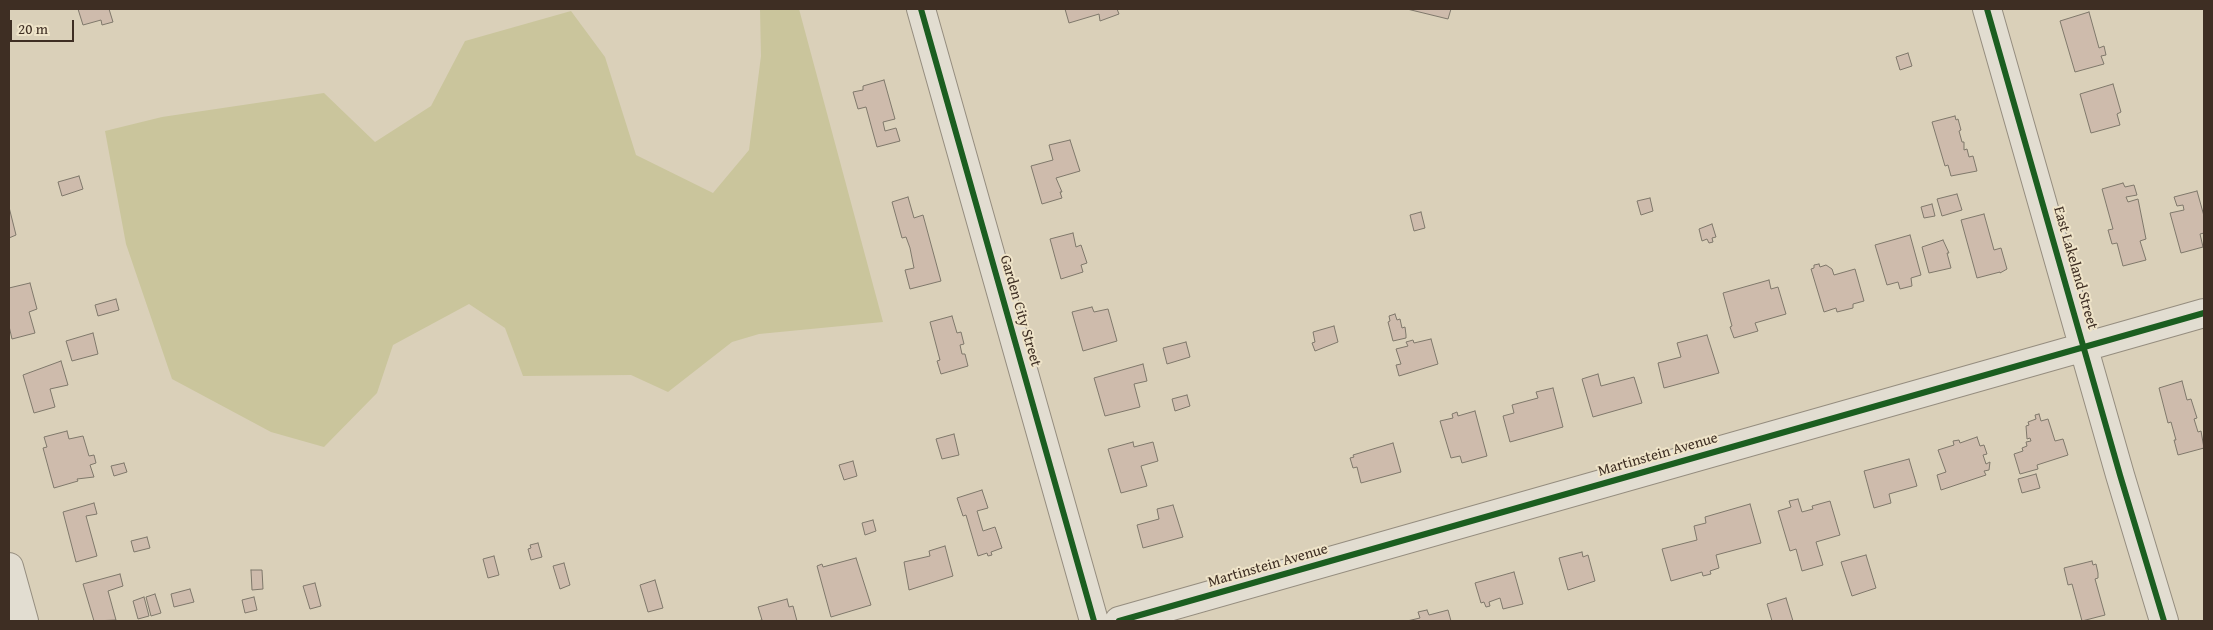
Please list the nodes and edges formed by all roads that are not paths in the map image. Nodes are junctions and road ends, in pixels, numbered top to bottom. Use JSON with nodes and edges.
{"nodes":[{"id":1,"x":920,"y":9,"type":"edge"},
{"id":2,"x":1987,"y":9,"type":"edge"},
{"id":3,"x":2204,"y":313,"type":"edge"},
{"id":4,"x":2085,"y":347,"type":"junction"},
{"id":5,"x":9,"y":567,"type":"edge"},
{"id":6,"x":24,"y":621,"type":"edge"},
{"id":7,"x":1094,"y":621,"type":"edge"},
{"id":8,"x":1119,"y":621,"type":"edge"},
{"id":9,"x":2164,"y":621,"type":"edge"}],
"edges":[{"from":1,"to":7,"type":"street","name":"Garden City Street"},
{"from":2,"to":4,"type":"street","name":"East Lakeland Street"},
{"from":3,"to":4,"type":"street","name":"Martinstein Avenue"},
{"from":4,"to":8,"type":"street","name":"Martinstein Avenue"},
{"from":4,"to":9,"type":"street","name":"East Lakeland Street"},
{"from":5,"to":6,"type":"street"}]}
